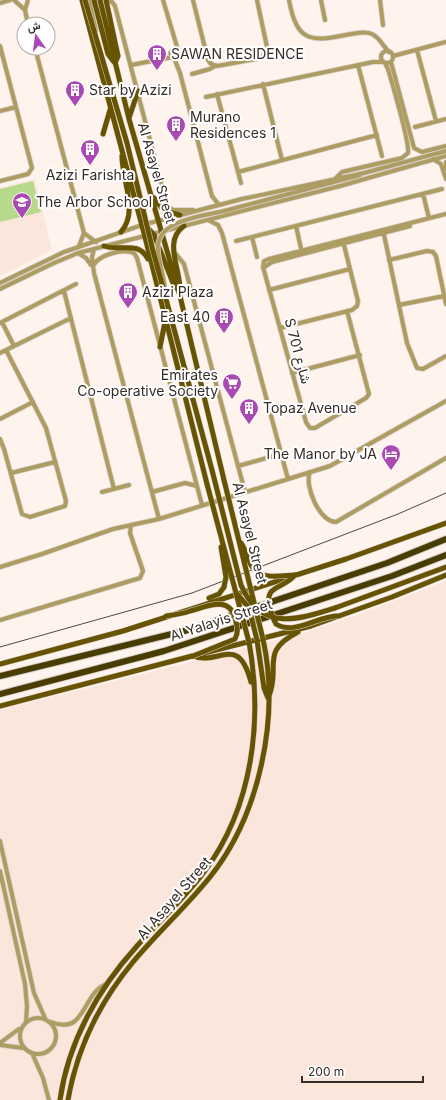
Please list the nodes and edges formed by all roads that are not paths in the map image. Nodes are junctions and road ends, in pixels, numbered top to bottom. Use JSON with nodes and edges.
{"nodes":[{"id":1,"x":10,"y":0,"type":"edge"},
{"id":2,"x":14,"y":0,"type":"edge"},
{"id":3,"x":28,"y":0,"type":"edge"},
{"id":4,"x":78,"y":0,"type":"edge"},
{"id":5,"x":84,"y":0,"type":"edge"},
{"id":6,"x":90,"y":0,"type":"edge"},
{"id":7,"x":94,"y":0,"type":"edge"},
{"id":8,"x":100,"y":0,"type":"edge"},
{"id":9,"x":106,"y":0,"type":"edge"},
{"id":10,"x":163,"y":0,"type":"edge"},
{"id":11,"x":193,"y":0,"type":"edge"},
{"id":12,"x":258,"y":0,"type":"edge"},
{"id":13,"x":289,"y":0,"type":"edge"},
{"id":14,"x":321,"y":0,"type":"edge"},
{"id":15,"x":380,"y":0,"type":"edge"},
{"id":16,"x":0,"y":3,"type":"edge"},
{"id":17,"x":25,"y":10,"type":"junction"},
{"id":18,"x":86,"y":13,"type":"junction"},
{"id":19,"x":26,"y":16,"type":"edge"},
{"id":20,"x":326,"y":20,"type":"dead end"},
{"id":21,"x":383,"y":25,"type":"dead end"},
{"id":22,"x":446,"y":42,"type":"edge"},
{"id":23,"x":383,"y":45,"type":"junction"},
{"id":24,"x":0,"y":46,"type":"edge"},
{"id":25,"x":416,"y":50,"type":"junction"},
{"id":26,"x":174,"y":51,"type":"junction"},
{"id":27,"x":389,"y":52,"type":"junction"},
{"id":28,"x":100,"y":55,"type":"junction"},
{"id":29,"x":382,"y":55,"type":"junction"},
{"id":30,"x":37,"y":56,"type":"edge"},
{"id":31,"x":179,"y":56,"type":"junction"},
{"id":32,"x":393,"y":56,"type":"junction"},
{"id":33,"x":173,"y":58,"type":"junction"},
{"id":34,"x":150,"y":61,"type":"junction"},
{"id":35,"x":373,"y":62,"type":"junction"},
{"id":36,"x":385,"y":62,"type":"junction"},
{"id":37,"x":391,"y":62,"type":"junction"},
{"id":38,"x":115,"y":63,"type":"junction"},
{"id":39,"x":358,"y":65,"type":"junction"},
{"id":40,"x":131,"y":66,"type":"junction"},
{"id":41,"x":215,"y":66,"type":"junction"},
{"id":42,"x":180,"y":71,"type":"junction"},
{"id":43,"x":192,"y":74,"type":"dead end"},
{"id":44,"x":263,"y":84,"type":"junction"},
{"id":45,"x":138,"y":91,"type":"junction"},
{"id":46,"x":217,"y":94,"type":"junction"},
{"id":47,"x":206,"y":97,"type":"dead end"},
{"id":48,"x":16,"y":107,"type":"junction"},
{"id":49,"x":110,"y":109,"type":"junction"},
{"id":50,"x":0,"y":111,"type":"edge"},
{"id":51,"x":129,"y":119,"type":"junction"},
{"id":52,"x":446,"y":119,"type":"edge"},
{"id":53,"x":436,"y":122,"type":"junction"},
{"id":54,"x":415,"y":127,"type":"dead end"},
{"id":55,"x":410,"y":133,"type":"junction"},
{"id":56,"x":103,"y":134,"type":"dead end"},
{"id":57,"x":405,"y":134,"type":"junction"},
{"id":58,"x":377,"y":135,"type":"junction"},
{"id":59,"x":446,"y":146,"type":"edge"},
{"id":60,"x":122,"y":149,"type":"junction"},
{"id":61,"x":446,"y":150,"type":"edge"},
{"id":62,"x":382,"y":156,"type":"dead end"},
{"id":63,"x":446,"y":156,"type":"edge"},
{"id":64,"x":432,"y":159,"type":"junction"},
{"id":65,"x":282,"y":160,"type":"junction"},
{"id":66,"x":446,"y":162,"type":"edge"},
{"id":67,"x":446,"y":169,"type":"edge"},
{"id":68,"x":238,"y":172,"type":"junction"},
{"id":69,"x":364,"y":173,"type":"junction"},
{"id":70,"x":335,"y":179,"type":"junction"},
{"id":71,"x":446,"y":179,"type":"edge"},
{"id":72,"x":0,"y":181,"type":"edge"},
{"id":73,"x":241,"y":183,"type":"dead end"},
{"id":74,"x":442,"y":188,"type":"dead end"},
{"id":75,"x":151,"y":193,"type":"junction"},
{"id":76,"x":423,"y":194,"type":"junction"},
{"id":77,"x":212,"y":196,"type":"junction"},
{"id":78,"x":219,"y":205,"type":"junction"},
{"id":79,"x":209,"y":207,"type":"junction"},
{"id":80,"x":198,"y":210,"type":"junction"},
{"id":81,"x":180,"y":215,"type":"junction"},
{"id":82,"x":446,"y":215,"type":"edge"},
{"id":83,"x":429,"y":218,"type":"junction"},
{"id":84,"x":158,"y":220,"type":"junction"},
{"id":85,"x":208,"y":220,"type":"junction"},
{"id":86,"x":142,"y":225,"type":"junction"},
{"id":87,"x":184,"y":226,"type":"junction"},
{"id":88,"x":296,"y":226,"type":"junction"},
{"id":89,"x":383,"y":231,"type":"junction"},
{"id":90,"x":121,"y":232,"type":"junction"},
{"id":91,"x":162,"y":232,"type":"junction"},
{"id":92,"x":84,"y":233,"type":"junction"},
{"id":93,"x":154,"y":234,"type":"junction"},
{"id":94,"x":145,"y":237,"type":"junction"},
{"id":95,"x":252,"y":237,"type":"junction"},
{"id":96,"x":236,"y":241,"type":"dead end"},
{"id":97,"x":96,"y":242,"type":"junction"},
{"id":98,"x":343,"y":242,"type":"junction"},
{"id":99,"x":104,"y":246,"type":"junction"},
{"id":100,"x":79,"y":247,"type":"junction"},
{"id":101,"x":94,"y":249,"type":"junction"},
{"id":102,"x":302,"y":252,"type":"junction"},
{"id":103,"x":78,"y":253,"type":"junction"},
{"id":104,"x":174,"y":253,"type":"junction"},
{"id":105,"x":257,"y":257,"type":"dead end"},
{"id":106,"x":389,"y":260,"type":"junction"},
{"id":107,"x":151,"y":263,"type":"junction"},
{"id":108,"x":93,"y":266,"type":"junction"},
{"id":109,"x":350,"y":269,"type":"junction"},
{"id":110,"x":94,"y":273,"type":"junction"},
{"id":111,"x":0,"y":283,"type":"edge"},
{"id":112,"x":76,"y":284,"type":"dead end"},
{"id":113,"x":0,"y":289,"type":"edge"},
{"id":114,"x":269,"y":290,"type":"junction"},
{"id":115,"x":64,"y":291,"type":"junction"},
{"id":116,"x":165,"y":296,"type":"junction"},
{"id":117,"x":180,"y":296,"type":"junction"},
{"id":118,"x":444,"y":296,"type":"junction"},
{"id":119,"x":446,"y":304,"type":"edge"},
{"id":120,"x":399,"y":305,"type":"junction"},
{"id":121,"x":347,"y":311,"type":"junction"},
{"id":122,"x":71,"y":318,"type":"junction"},
{"id":123,"x":165,"y":321,"type":"junction"},
{"id":124,"x":1,"y":323,"type":"edge"},
{"id":125,"x":280,"y":328,"type":"junction"},
{"id":126,"x":14,"y":346,"type":"junction"},
{"id":127,"x":160,"y":347,"type":"junction"},
{"id":128,"x":6,"y":350,"type":"junction"},
{"id":129,"x":0,"y":353,"type":"edge"},
{"id":130,"x":360,"y":355,"type":"junction"},
{"id":131,"x":446,"y":356,"type":"edge"},
{"id":132,"x":292,"y":373,"type":"junction"},
{"id":133,"x":446,"y":401,"type":"edge"},
{"id":134,"x":33,"y":402,"type":"junction"},
{"id":135,"x":0,"y":419,"type":"edge"},
{"id":136,"x":0,"y":439,"type":"edge"},
{"id":137,"x":281,"y":454,"type":"junction"},
{"id":138,"x":446,"y":458,"type":"edge"},
{"id":139,"x":55,"y":462,"type":"junction"},
{"id":140,"x":238,"y":466,"type":"junction"},
{"id":141,"x":310,"y":472,"type":"junction"},
{"id":142,"x":11,"y":473,"type":"junction"},
{"id":143,"x":194,"y":473,"type":"junction"},
{"id":144,"x":288,"y":479,"type":"junction"},
{"id":145,"x":185,"y":482,"type":"junction"},
{"id":146,"x":129,"y":485,"type":"dead end"},
{"id":147,"x":197,"y":486,"type":"junction"},
{"id":148,"x":114,"y":489,"type":"junction"},
{"id":149,"x":102,"y":492,"type":"dead end"},
{"id":150,"x":152,"y":492,"type":"junction"},
{"id":151,"x":245,"y":492,"type":"junction"},
{"id":152,"x":202,"y":505,"type":"junction"},
{"id":153,"x":159,"y":519,"type":"junction"},
{"id":154,"x":446,"y":523,"type":"edge"},
{"id":155,"x":131,"y":525,"type":"junction"},
{"id":156,"x":238,"y":539,"type":"junction"},
{"id":157,"x":446,"y":539,"type":"edge"},
{"id":158,"x":222,"y":540,"type":"junction"},
{"id":159,"x":446,"y":555,"type":"edge"},
{"id":160,"x":0,"y":566,"type":"edge"},
{"id":161,"x":446,"y":567,"type":"edge"},
{"id":162,"x":295,"y":575,"type":"junction"},
{"id":163,"x":446,"y":575,"type":"edge"},
{"id":164,"x":251,"y":589,"type":"junction"},
{"id":165,"x":236,"y":594,"type":"junction"},
{"id":166,"x":188,"y":608,"type":"junction"},
{"id":167,"x":166,"y":616,"type":"junction"},
{"id":168,"x":339,"y":616,"type":"junction"},
{"id":169,"x":0,"y":620,"type":"edge"},
{"id":170,"x":311,"y":626,"type":"junction"},
{"id":171,"x":263,"y":639,"type":"junction"},
{"id":172,"x":257,"y":640,"type":"junction"},
{"id":173,"x":249,"y":642,"type":"junction"},
{"id":174,"x":193,"y":656,"type":"junction"},
{"id":175,"x":0,"y":664,"type":"edge"},
{"id":176,"x":0,"y":676,"type":"edge"},
{"id":177,"x":254,"y":689,"type":"junction"},
{"id":178,"x":0,"y":694,"type":"edge"},
{"id":179,"x":268,"y":699,"type":"junction"},
{"id":180,"x":0,"y":706,"type":"edge"},
{"id":181,"x":0,"y":841,"type":"edge"},
{"id":182,"x":0,"y":871,"type":"edge"},
{"id":183,"x":106,"y":984,"type":"junction"},
{"id":184,"x":45,"y":1018,"type":"junction"},
{"id":185,"x":26,"y":1022,"type":"junction"},
{"id":186,"x":51,"y":1022,"type":"junction"},
{"id":187,"x":21,"y":1027,"type":"junction"},
{"id":188,"x":0,"y":1044,"type":"edge"},
{"id":189,"x":25,"y":1049,"type":"junction"},
{"id":190,"x":32,"y":1053,"type":"junction"},
{"id":191,"x":49,"y":1100,"type":"edge"},
{"id":192,"x":60,"y":1100,"type":"edge"},
{"id":193,"x":68,"y":1100,"type":"edge"}],
"edges":[{"from":1,"to":16,"type":"street"},
{"from":2,"to":17,"type":"street"},
{"from":3,"to":17,"type":"street"},
{"from":4,"to":18,"type":"main road"},
{"from":5,"to":18,"type":"main road","name":"Al Asayel Street"},
{"from":5,"to":28,"type":"main road","bridge":true},
{"from":6,"to":28,"type":"street","bridge":true},
{"from":7,"to":38,"type":"main road"},
{"from":8,"to":38,"type":"main road","name":"Al Asayel Street"},
{"from":9,"to":38,"type":"main road"},
{"from":9,"to":40,"type":"street"},
{"from":10,"to":26,"type":"street"},
{"from":11,"to":41,"type":"street"},
{"from":12,"to":41,"type":"street"},
{"from":13,"to":23,"type":"street"},
{"from":14,"to":20,"type":"street"},
{"from":15,"to":21,"type":"street"},
{"from":17,"to":19,"type":"street"},
{"from":18,"to":49,"type":"main road","name":"Al Asayel Street"},
{"from":22,"to":25,"type":"street"},
{"from":23,"to":27,"type":"street"},
{"from":23,"to":29,"type":"street"},
{"from":24,"to":48,"type":"street"},
{"from":25,"to":32,"type":"street"},
{"from":25,"to":53,"type":"street"},
{"from":26,"to":31,"type":"street"},
{"from":26,"to":33,"type":"street"},
{"from":26,"to":34,"type":"street"},
{"from":27,"to":29,"type":"street"},
{"from":27,"to":32,"type":"street"},
{"from":28,"to":116,"type":"main road","bridge":true},
{"from":29,"to":35,"type":"street"},
{"from":29,"to":36,"type":"street"},
{"from":30,"to":92,"type":"street"},
{"from":31,"to":33,"type":"street"},
{"from":31,"to":42,"type":"street"},
{"from":32,"to":37,"type":"street"},
{"from":33,"to":34,"type":"street"},
{"from":33,"to":42,"type":"street"},
{"from":34,"to":40,"type":"street"},
{"from":35,"to":36,"type":"street"},
{"from":35,"to":39,"type":"street"},
{"from":36,"to":37,"type":"street"},
{"from":36,"to":57,"type":"street"},
{"from":37,"to":55,"type":"street"},
{"from":38,"to":51,"type":"main road","name":"Al Asayel Street"},
{"from":39,"to":44,"type":"street"},
{"from":39,"to":58,"type":"street"},
{"from":40,"to":45,"type":"street"},
{"from":41,"to":43,"type":"street"},
{"from":42,"to":77,"type":"street"},
{"from":44,"to":46,"type":"street"},
{"from":44,"to":65,"type":"street"},
{"from":45,"to":51,"type":"main road"},
{"from":45,"to":80,"type":"street"},
{"from":46,"to":47,"type":"street"},
{"from":46,"to":68,"type":"street"},
{"from":48,"to":50,"type":"street"},
{"from":48,"to":72,"type":"street"},
{"from":49,"to":56,"type":"main road"},
{"from":49,"to":60,"type":"main road","name":"Al Asayel Street"},
{"from":51,"to":75,"type":"main road","name":"Al Asayel Street"},
{"from":52,"to":53,"type":"street"},
{"from":53,"to":54,"type":"street"},
{"from":55,"to":57,"type":"street"},
{"from":55,"to":59,"type":"street"},
{"from":57,"to":70,"type":"street"},
{"from":58,"to":62,"type":"street"},
{"from":58,"to":65,"type":"street"},
{"from":60,"to":86,"type":"main road","name":"Al Asayel Street"},
{"from":60,"to":90,"type":"main road"},
{"from":61,"to":69,"type":"street"},
{"from":63,"to":64,"type":"street"},
{"from":64,"to":71,"type":"street"},
{"from":64,"to":85,"type":"street"},
{"from":65,"to":68,"type":"street"},
{"from":66,"to":67,"type":"street"},
{"from":68,"to":73,"type":"street"},
{"from":69,"to":70,"type":"street"},
{"from":69,"to":116,"type":"street","bridge":true},
{"from":70,"to":78,"type":"street"},
{"from":74,"to":76,"type":"street"},
{"from":75,"to":81,"type":"main road"},
{"from":75,"to":84,"type":"main road","name":"Al Asayel Street"},
{"from":76,"to":83,"type":"street"},
{"from":76,"to":88,"type":"street"},
{"from":77,"to":78,"type":"street"},
{"from":77,"to":79,"type":"street"},
{"from":78,"to":79,"type":"street"},
{"from":79,"to":80,"type":"street"},
{"from":80,"to":81,"type":"street"},
{"from":81,"to":84,"type":"street"},
{"from":82,"to":83,"type":"street"},
{"from":82,"to":89,"type":"street"},
{"from":83,"to":89,"type":"street"},
{"from":84,"to":86,"type":"street"},
{"from":84,"to":91,"type":"main road","name":"Al Asayel Street"},
{"from":85,"to":87,"type":"street"},
{"from":85,"to":137,"type":"street"},
{"from":86,"to":90,"type":"street"},
{"from":86,"to":93,"type":"main road"},
{"from":86,"to":94,"type":"main road","name":"Al Asayel Street"},
{"from":87,"to":91,"type":"street"},
{"from":87,"to":104,"type":"main road"},
{"from":88,"to":95,"type":"street"},
{"from":88,"to":102,"type":"street"},
{"from":89,"to":98,"type":"street"},
{"from":89,"to":106,"type":"street"},
{"from":90,"to":97,"type":"street"},
{"from":91,"to":93,"type":"street"},
{"from":91,"to":117,"type":"main road","name":"Al Asayel Street"},
{"from":92,"to":97,"type":"street"},
{"from":92,"to":100,"type":"street"},
{"from":93,"to":94,"type":"street"},
{"from":93,"to":117,"type":"main road"},
{"from":94,"to":99,"type":"street"},
{"from":94,"to":107,"type":"main road","name":"Al Asayel Street"},
{"from":95,"to":96,"type":"street"},
{"from":95,"to":105,"type":"street"},
{"from":97,"to":100,"type":"street"},
{"from":98,"to":102,"type":"street"},
{"from":98,"to":109,"type":"street"},
{"from":99,"to":101,"type":"street"},
{"from":99,"to":107,"type":"main road"},
{"from":100,"to":111,"type":"street"},
{"from":101,"to":103,"type":"street"},
{"from":101,"to":108,"type":"street"},
{"from":102,"to":114,"type":"street","name":"S 701 شارع"},
{"from":103,"to":110,"type":"street"},
{"from":103,"to":113,"type":"street"},
{"from":104,"to":117,"type":"main road"},
{"from":104,"to":140,"type":"street"},
{"from":106,"to":118,"type":"street"},
{"from":106,"to":120,"type":"street"},
{"from":107,"to":123,"type":"main road","name":"Al Asayel Street"},
{"from":108,"to":110,"type":"street"},
{"from":108,"to":127,"type":"street"},
{"from":109,"to":114,"type":"street"},
{"from":109,"to":121,"type":"street"},
{"from":110,"to":150,"type":"street"},
{"from":112,"to":115,"type":"street"},
{"from":114,"to":125,"type":"street","name":"S 701 شارع"},
{"from":115,"to":122,"type":"street"},
{"from":115,"to":124,"type":"street"},
{"from":116,"to":161,"type":"main road","bridge":true},
{"from":117,"to":156,"type":"main road","name":"Al Asayel Street","bridge":true},
{"from":118,"to":119,"type":"street"},
{"from":118,"to":120,"type":"street"},
{"from":120,"to":131,"type":"street"},
{"from":121,"to":125,"type":"street"},
{"from":121,"to":130,"type":"street","name":"S 701 شارع"},
{"from":122,"to":126,"type":"street"},
{"from":122,"to":148,"type":"street"},
{"from":123,"to":127,"type":"main road"},
{"from":123,"to":158,"type":"main road","name":"Al Asayel Street","bridge":true},
{"from":124,"to":126,"type":"street"},
{"from":125,"to":132,"type":"street","name":"S 701 شارع"},
{"from":126,"to":128,"type":"street"},
{"from":127,"to":143,"type":"street"},
{"from":128,"to":129,"type":"street"},
{"from":128,"to":134,"type":"street"},
{"from":130,"to":132,"type":"street"},
{"from":130,"to":132,"type":"street","name":"S 701 شارع"},
{"from":133,"to":141,"type":"street"},
{"from":134,"to":135,"type":"street"},
{"from":134,"to":139,"type":"street"},
{"from":136,"to":142,"type":"street"},
{"from":137,"to":140,"type":"street"},
{"from":137,"to":144,"type":"street"},
{"from":138,"to":141,"type":"street"},
{"from":139,"to":142,"type":"street"},
{"from":139,"to":142,"type":"street"},
{"from":140,"to":151,"type":"street"},
{"from":141,"to":144,"type":"street"},
{"from":143,"to":145,"type":"street"},
{"from":143,"to":147,"type":"street"},
{"from":144,"to":151,"type":"street"},
{"from":145,"to":147,"type":"street"},
{"from":145,"to":150,"type":"street"},
{"from":146,"to":148,"type":"street"},
{"from":147,"to":152,"type":"street"},
{"from":148,"to":149,"type":"street"},
{"from":150,"to":153,"type":"street"},
{"from":151,"to":152,"type":"street"},
{"from":152,"to":153,"type":"street"},
{"from":153,"to":155,"type":"street"},
{"from":154,"to":162,"type":"main road"},
{"from":155,"to":160,"type":"street"},
{"from":155,"to":169,"type":"street"},
{"from":156,"to":162,"type":"main road","bridge":true},
{"from":156,"to":164,"type":"main road","name":"Al Asayel Street","bridge":true},
{"from":157,"to":176,"type":"highway","name":"Al Yalayis Street"},
{"from":158,"to":165,"type":"main road","name":"Al Asayel Street","bridge":true},
{"from":158,"to":166,"type":"main road","bridge":true},
{"from":159,"to":178,"type":"highway","name":"Al Yalayis Street"},
{"from":162,"to":164,"type":"main road","bridge":true},
{"from":162,"to":168,"type":"main road","bridge":true},
{"from":163,"to":168,"type":"main road"},
{"from":164,"to":165,"type":"main road","bridge":true},
{"from":164,"to":171,"type":"main road","name":"Al Asayel Street","bridge":true},
{"from":165,"to":166,"type":"main road"},
{"from":165,"to":172,"type":"main road","bridge":true},
{"from":165,"to":173,"type":"main road","name":"Al Asayel Street","bridge":true},
{"from":166,"to":167,"type":"main road","bridge":true},
{"from":167,"to":174,"type":"main road","bridge":true},
{"from":167,"to":175,"type":"main road"},
{"from":168,"to":170,"type":"main road","bridge":true},
{"from":170,"to":171,"type":"main road"},
{"from":170,"to":179,"type":"main road"},
{"from":171,"to":172,"type":"main road","bridge":true},
{"from":171,"to":179,"type":"main road","name":"Al Asayel Street"},
{"from":172,"to":173,"type":"main road","bridge":true},
{"from":172,"to":179,"type":"main road"},
{"from":173,"to":174,"type":"main road","bridge":true},
{"from":173,"to":177,"type":"main road","name":"Al Asayel Street"},
{"from":174,"to":177,"type":"main road"},
{"from":174,"to":180,"type":"main road"},
{"from":177,"to":183,"type":"main road","name":"Al Asayel Street"},
{"from":179,"to":193,"type":"main road","name":"Al Asayel Street"},
{"from":181,"to":184,"type":"street"},
{"from":182,"to":185,"type":"street"},
{"from":183,"to":186,"type":"street"},
{"from":183,"to":192,"type":"main road","name":"Al Asayel Street"},
{"from":184,"to":185,"type":"street"},
{"from":184,"to":186,"type":"street"},
{"from":185,"to":187,"type":"street"},
{"from":186,"to":190,"type":"street"},
{"from":187,"to":188,"type":"street"},
{"from":187,"to":189,"type":"street"},
{"from":188,"to":189,"type":"street"},
{"from":189,"to":190,"type":"street"},
{"from":190,"to":191,"type":"street"}]}
